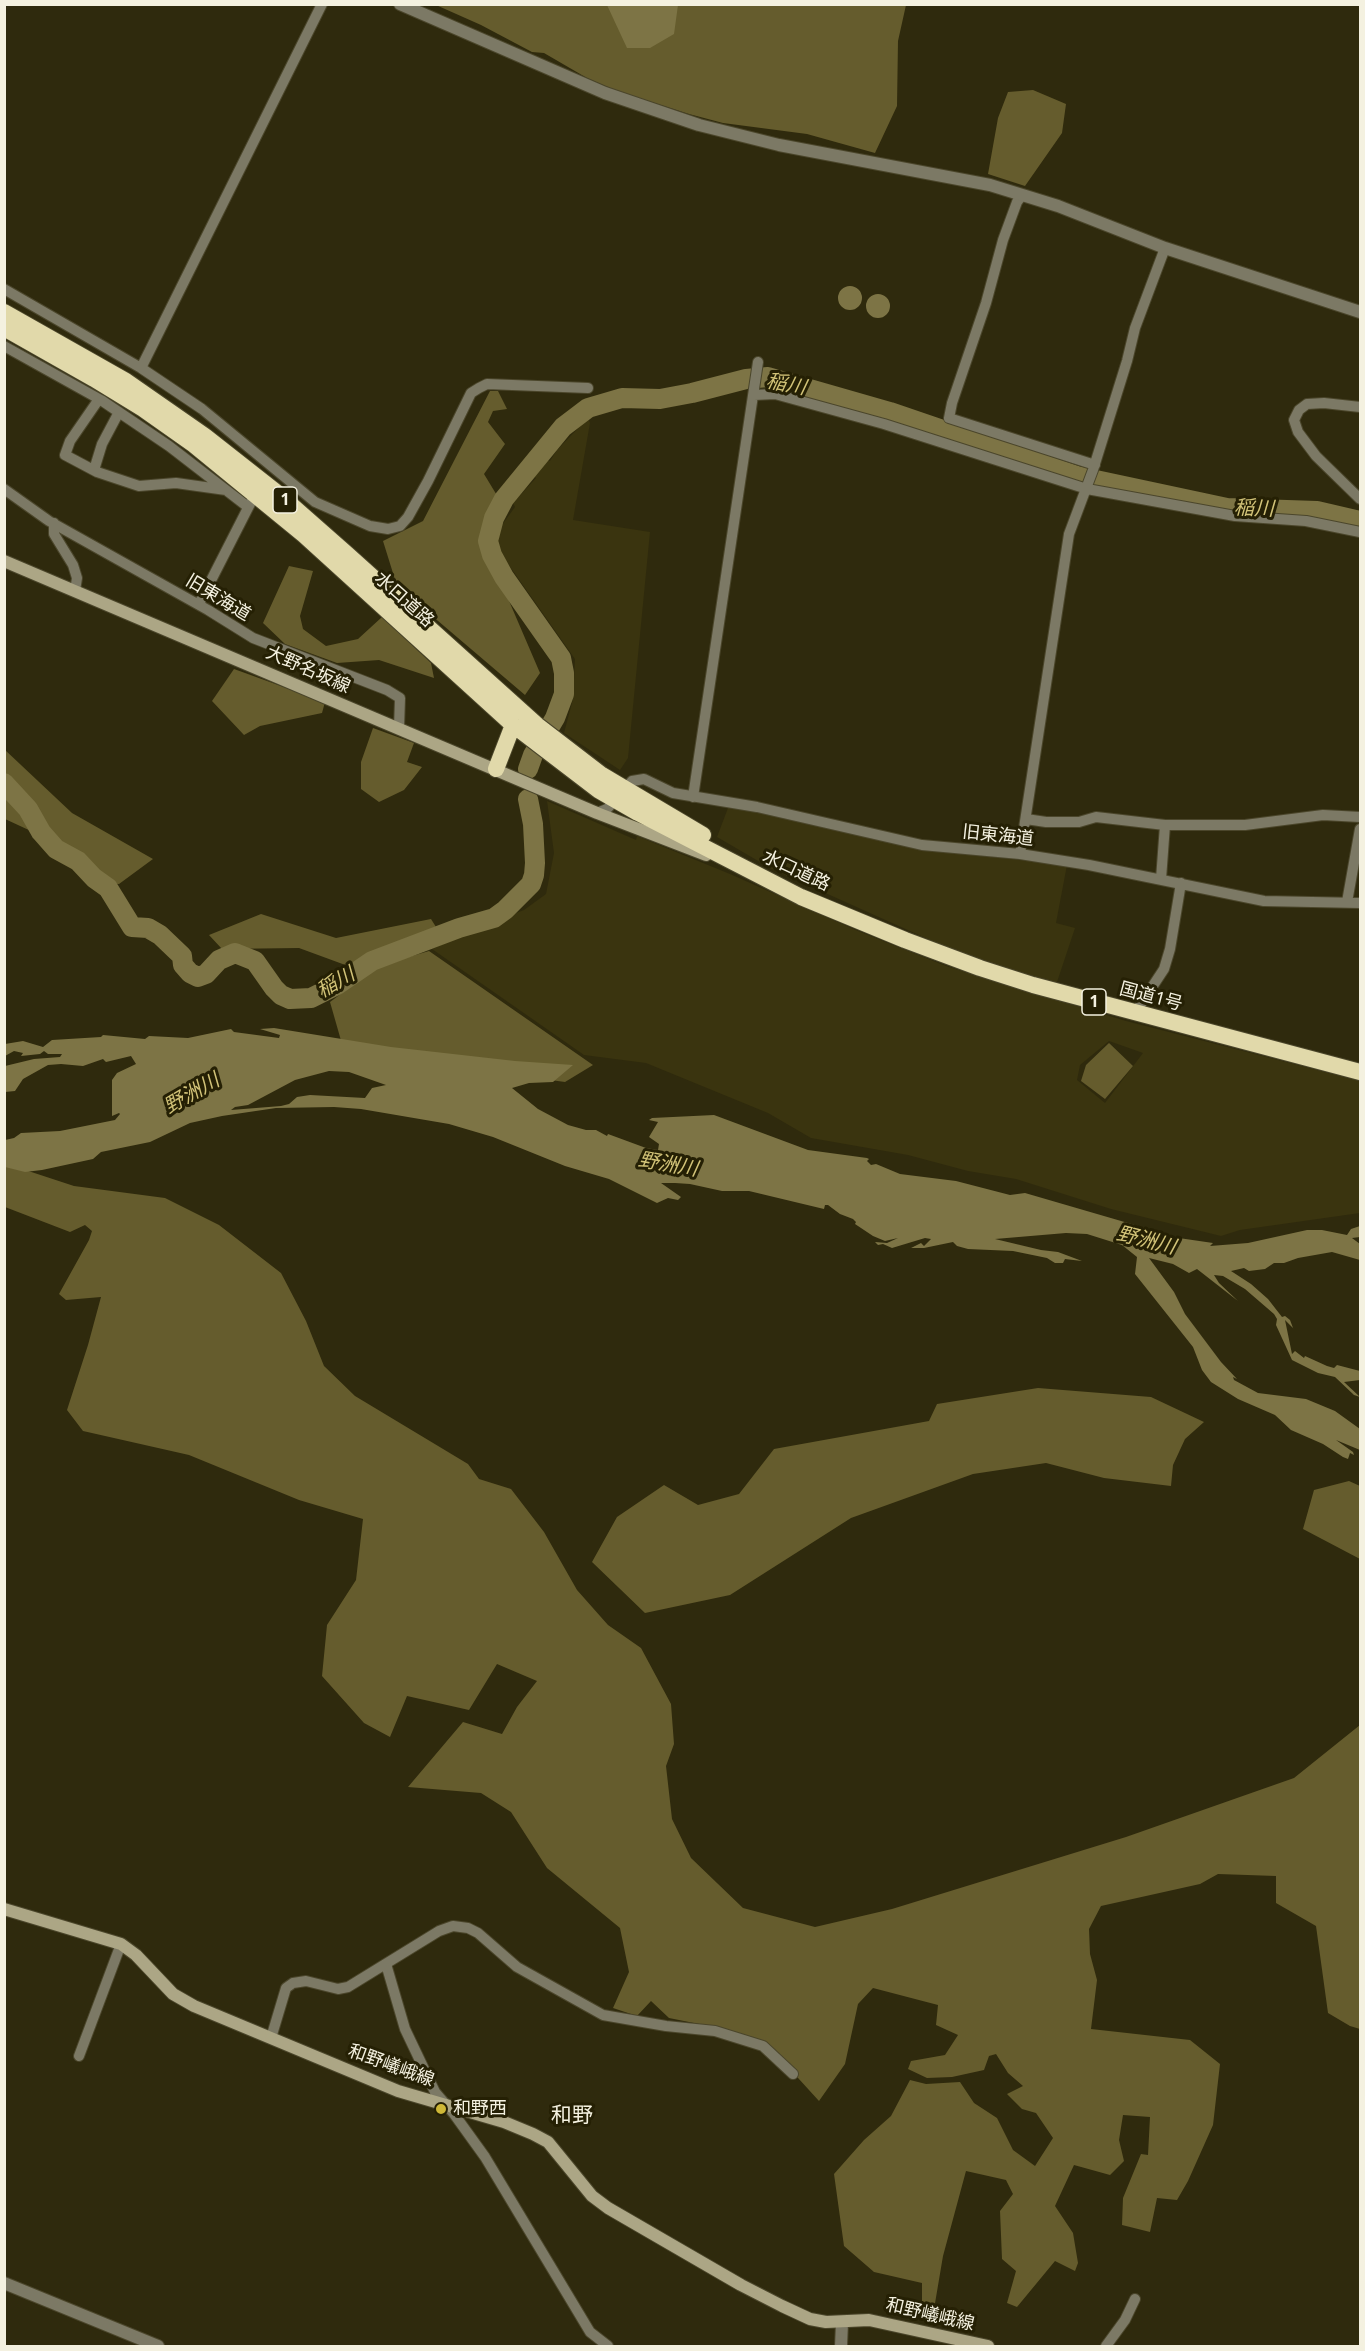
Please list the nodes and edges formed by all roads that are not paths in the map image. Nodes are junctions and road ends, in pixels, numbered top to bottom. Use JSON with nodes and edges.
{"nodes":[{"id":1,"x":322,"y":4,"type":"edge"},
{"id":2,"x":400,"y":4,"type":"edge"},
{"id":3,"x":1022,"y":195,"type":"junction"},
{"id":4,"x":1165,"y":248,"type":"junction"},
{"id":5,"x":4,"y":289,"type":"edge"},
{"id":6,"x":4,"y":312,"type":"edge"},
{"id":7,"x":1360,"y":312,"type":"edge"},
{"id":8,"x":4,"y":328,"type":"edge"},
{"id":9,"x":4,"y":346,"type":"edge"},
{"id":10,"x":758,"y":366,"type":"dead end"},
{"id":11,"x":141,"y":368,"type":"junction"},
{"id":12,"x":588,"y":388,"type":"dead end"},
{"id":13,"x":755,"y":391,"type":"junction"},
{"id":14,"x":99,"y":399,"type":"junction"},
{"id":15,"x":1360,"y":407,"type":"edge"},
{"id":16,"x":119,"y":412,"type":"junction"},
{"id":17,"x":1094,"y":468,"type":"junction"},
{"id":18,"x":94,"y":470,"type":"junction"},
{"id":19,"x":1088,"y":486,"type":"junction"},
{"id":20,"x":4,"y":489,"type":"edge"},
{"id":21,"x":227,"y":490,"type":"junction"},
{"id":22,"x":1360,"y":499,"type":"edge"},
{"id":23,"x":54,"y":523,"type":"junction"},
{"id":24,"x":1360,"y":532,"type":"edge"},
{"id":25,"x":4,"y":561,"type":"edge"},
{"id":26,"x":75,"y":591,"type":"junction"},
{"id":27,"x":199,"y":604,"type":"junction"},
{"id":28,"x":513,"y":725,"type":"junction"},
{"id":29,"x":399,"y":728,"type":"junction"},
{"id":30,"x":534,"y":732,"type":"junction"},
{"id":31,"x":496,"y":770,"type":"junction"},
{"id":32,"x":627,"y":790,"type":"junction"},
{"id":33,"x":693,"y":797,"type":"junction"},
{"id":34,"x":597,"y":813,"type":"junction"},
{"id":35,"x":647,"y":816,"type":"junction"},
{"id":36,"x":1360,"y":817,"type":"edge"},
{"id":37,"x":677,"y":819,"type":"junction"},
{"id":38,"x":1026,"y":819,"type":"junction"},
{"id":39,"x":1165,"y":825,"type":"junction"},
{"id":40,"x":1360,"y":829,"type":"edge"},
{"id":41,"x":1020,"y":854,"type":"junction"},
{"id":42,"x":741,"y":867,"type":"junction"},
{"id":43,"x":1161,"y":879,"type":"junction"},
{"id":44,"x":1181,"y":883,"type":"junction"},
{"id":45,"x":1347,"y":902,"type":"junction"},
{"id":46,"x":1360,"y":903,"type":"edge"},
{"id":47,"x":834,"y":910,"type":"junction"},
{"id":48,"x":1135,"y":1013,"type":"junction"},
{"id":49,"x":1360,"y":1072,"type":"edge"},
{"id":50,"x":4,"y":1909,"type":"edge"},
{"id":51,"x":121,"y":1944,"type":"junction"},
{"id":52,"x":386,"y":1964,"type":"junction"},
{"id":53,"x":271,"y":2038,"type":"junction"},
{"id":54,"x":79,"y":2056,"type":"dead end"},
{"id":55,"x":793,"y":2074,"type":"dead end"},
{"id":56,"x":445,"y":2104,"type":"junction"},
{"id":57,"x":4,"y":2283,"type":"edge"},
{"id":58,"x":1135,"y":2299,"type":"dead end"},
{"id":59,"x":842,"y":2323,"type":"junction"},
{"id":60,"x":158,"y":2346,"type":"edge"},
{"id":61,"x":608,"y":2346,"type":"edge"},
{"id":62,"x":841,"y":2346,"type":"edge"},
{"id":63,"x":988,"y":2346,"type":"edge"},
{"id":64,"x":1106,"y":2346,"type":"edge"}],
"edges":[{"from":1,"to":11,"type":"street"},
{"from":2,"to":3,"type":"street"},
{"from":3,"to":4,"type":"street"},
{"from":3,"to":17,"type":"street"},
{"from":4,"to":7,"type":"street"},
{"from":4,"to":17,"type":"street"},
{"from":5,"to":11,"type":"street"},
{"from":6,"to":30,"type":"highway","name":"水口道路","number":"1"},
{"from":8,"to":28,"type":"highway","name":"水口道路","number":"1"},
{"from":9,"to":14,"type":"street"},
{"from":10,"to":13,"type":"street"},
{"from":11,"to":12,"type":"street"},
{"from":13,"to":19,"type":"street"},
{"from":13,"to":33,"type":"street"},
{"from":14,"to":16,"type":"street"},
{"from":14,"to":18,"type":"street"},
{"from":15,"to":22,"type":"street"},
{"from":16,"to":18,"type":"street"},
{"from":16,"to":21,"type":"street"},
{"from":17,"to":19,"type":"street"},
{"from":18,"to":21,"type":"street"},
{"from":19,"to":24,"type":"street"},
{"from":19,"to":38,"type":"street"},
{"from":20,"to":23,"type":"street","name":"旧東海道"},
{"from":21,"to":27,"type":"street"},
{"from":23,"to":26,"type":"street"},
{"from":23,"to":27,"type":"street","name":"旧東海道"},
{"from":25,"to":26,"type":"main road","name":"大野名坂線"},
{"from":26,"to":29,"type":"main road","name":"大野名坂線"},
{"from":27,"to":29,"type":"street","name":"旧東海道"},
{"from":28,"to":30,"type":"highway","name":"水口道路","number":"1"},
{"from":28,"to":31,"type":"highway"},
{"from":29,"to":31,"type":"main road","name":"大野名坂線"},
{"from":30,"to":32,"type":"highway","name":"水口道路","number":"1"},
{"from":31,"to":34,"type":"main road","name":"大野名坂線"},
{"from":32,"to":33,"type":"street","name":"旧東海道"},
{"from":32,"to":34,"type":"street"},
{"from":32,"to":35,"type":"highway","name":"水口道路","number":"1"},
{"from":32,"to":37,"type":"highway","name":"水口道路","number":"1"},
{"from":33,"to":41,"type":"street","name":"旧東海道"},
{"from":34,"to":35,"type":"main road"},
{"from":34,"to":42,"type":"main road","name":"大野名坂線"},
{"from":35,"to":37,"type":"main road"},
{"from":35,"to":42,"type":"highway","name":"水口道路","number":"1"},
{"from":36,"to":39,"type":"street"},
{"from":37,"to":47,"type":"highway","name":"水口道路","number":"1"},
{"from":38,"to":39,"type":"street"},
{"from":38,"to":41,"type":"street"},
{"from":39,"to":43,"type":"street"},
{"from":40,"to":45,"type":"street"},
{"from":41,"to":43,"type":"street","name":"旧東海道"},
{"from":42,"to":47,"type":"highway","name":"水口道路","number":"1"},
{"from":43,"to":44,"type":"street","name":"旧東海道"},
{"from":44,"to":45,"type":"street","name":"旧東海道"},
{"from":44,"to":48,"type":"street"},
{"from":45,"to":46,"type":"street","name":"旧東海道"},
{"from":47,"to":48,"type":"highway","name":"国道1号","number":"1"},
{"from":48,"to":49,"type":"highway","name":"国道1号","number":"1"},
{"from":50,"to":51,"type":"main road","name":"和野嶬峨線"},
{"from":51,"to":53,"type":"main road","name":"和野嶬峨線"},
{"from":51,"to":54,"type":"street"},
{"from":52,"to":53,"type":"street"},
{"from":52,"to":55,"type":"street"},
{"from":52,"to":56,"type":"street"},
{"from":53,"to":56,"type":"main road","name":"和野嶬峨線"},
{"from":56,"to":59,"type":"main road","name":"和野嶬峨線"},
{"from":56,"to":61,"type":"street"},
{"from":57,"to":60,"type":"street"},
{"from":58,"to":64,"type":"street"},
{"from":59,"to":62,"type":"street"},
{"from":59,"to":63,"type":"main road","name":"和野嶬峨線"}]}
